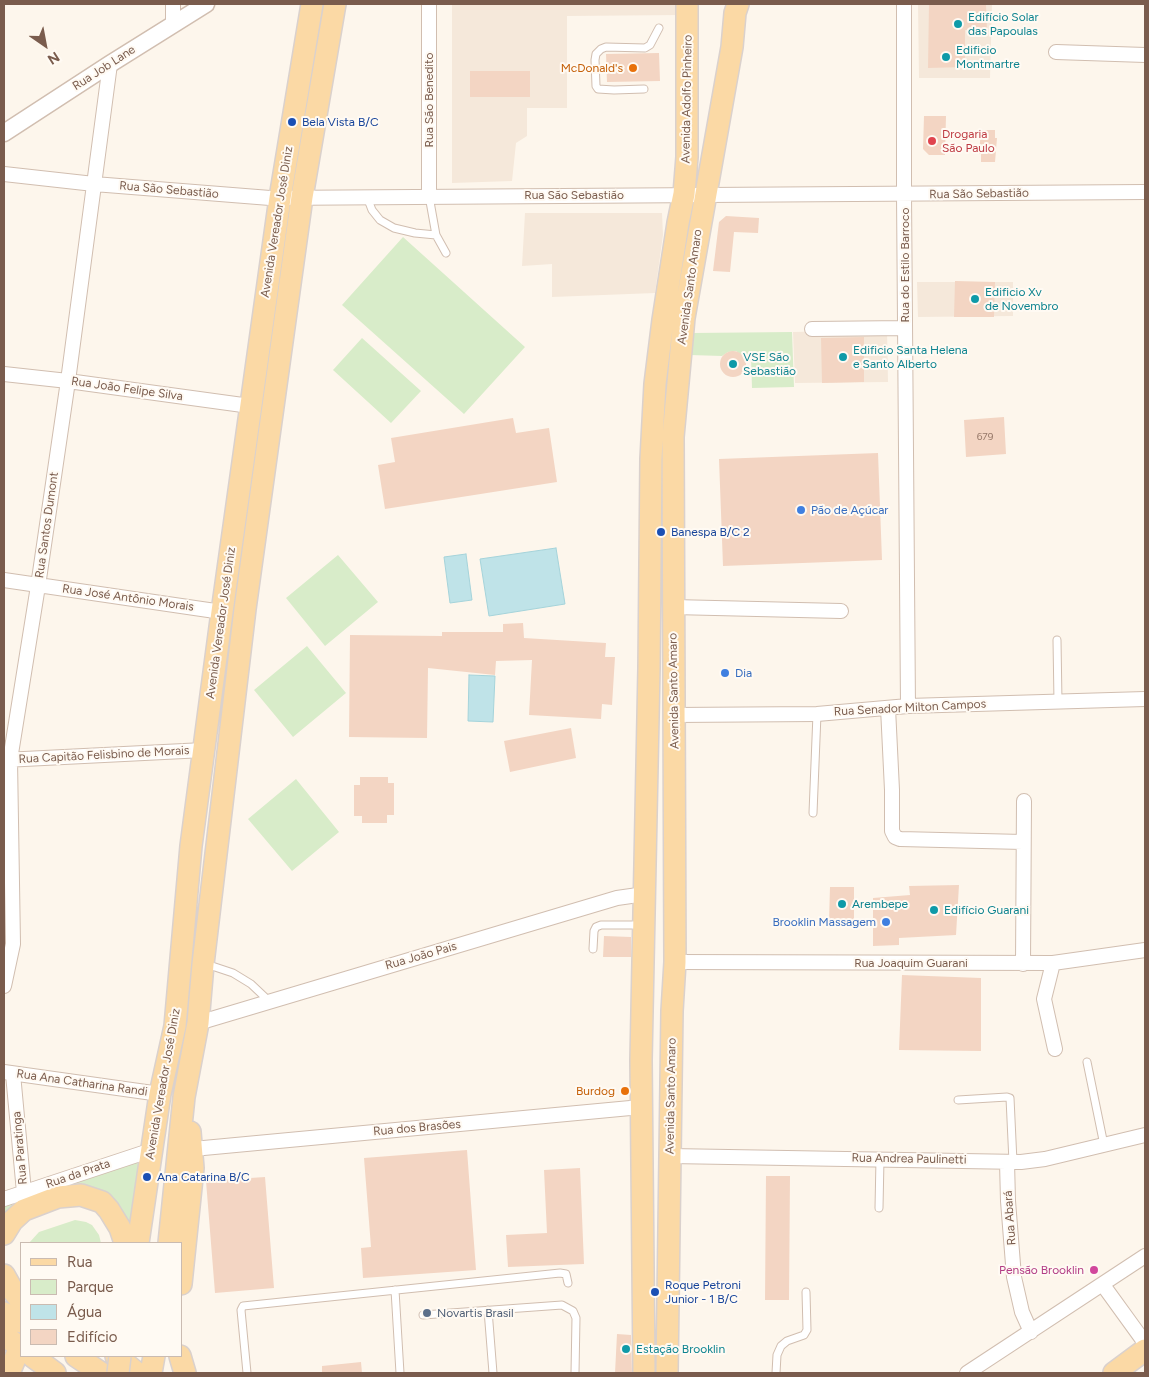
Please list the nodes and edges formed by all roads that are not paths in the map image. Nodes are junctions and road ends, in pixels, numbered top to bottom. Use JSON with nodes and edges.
{"nodes":[{"id":1,"x":173,"y":4,"type":"edge"},
{"id":2,"x":206,"y":4,"type":"edge"},
{"id":3,"x":312,"y":4,"type":"edge"},
{"id":4,"x":335,"y":4,"type":"edge"},
{"id":5,"x":429,"y":4,"type":"edge"},
{"id":6,"x":687,"y":4,"type":"edge"},
{"id":7,"x":904,"y":4,"type":"edge"},
{"id":8,"x":736,"y":7,"type":"edge"},
{"id":9,"x":172,"y":24,"type":"junction"},
{"id":10,"x":659,"y":28,"type":"dead end"},
{"id":11,"x":1056,"y":52,"type":"dead end"},
{"id":12,"x":1145,"y":55,"type":"edge"},
{"id":13,"x":110,"y":64,"type":"junction"},
{"id":14,"x":644,"y":89,"type":"dead end"},
{"id":15,"x":4,"y":133,"type":"edge"},
{"id":16,"x":4,"y":174,"type":"edge"},
{"id":17,"x":94,"y":184,"type":"junction"},
{"id":18,"x":1145,"y":192,"type":"edge"},
{"id":19,"x":684,"y":194,"type":"junction"},
{"id":20,"x":707,"y":194,"type":"junction"},
{"id":21,"x":904,"y":194,"type":"junction"},
{"id":22,"x":366,"y":196,"type":"junction"},
{"id":23,"x":429,"y":196,"type":"junction"},
{"id":24,"x":302,"y":197,"type":"junction"},
{"id":25,"x":280,"y":198,"type":"junction"},
{"id":26,"x":436,"y":235,"type":"junction"},
{"id":27,"x":446,"y":253,"type":"dead end"},
{"id":28,"x":905,"y":328,"type":"junction"},
{"id":29,"x":812,"y":329,"type":"dead end"},
{"id":30,"x":4,"y":374,"type":"edge"},
{"id":31,"x":68,"y":381,"type":"junction"},
{"id":32,"x":250,"y":406,"type":"junction"},
{"id":33,"x":4,"y":580,"type":"edge"},
{"id":34,"x":38,"y":586,"type":"junction"},
{"id":35,"x":674,"y":608,"type":"junction"},
{"id":36,"x":841,"y":611,"type":"dead end"},
{"id":37,"x":222,"y":612,"type":"junction"},
{"id":38,"x":1058,"y":640,"type":"dead end"},
{"id":39,"x":1145,"y":699,"type":"edge"},
{"id":40,"x":1058,"y":702,"type":"junction"},
{"id":41,"x":908,"y":706,"type":"junction"},
{"id":42,"x":888,"y":708,"type":"junction"},
{"id":43,"x":817,"y":714,"type":"junction"},
{"id":44,"x":675,"y":715,"type":"junction"},
{"id":45,"x":204,"y":750,"type":"junction"},
{"id":46,"x":7,"y":760,"type":"edge"},
{"id":47,"x":1024,"y":801,"type":"dead end"},
{"id":48,"x":813,"y":812,"type":"dead end"},
{"id":49,"x":1023,"y":842,"type":"junction"},
{"id":50,"x":645,"y":894,"type":"junction"},
{"id":51,"x":644,"y":925,"type":"junction"},
{"id":52,"x":594,"y":949,"type":"dead end"},
{"id":53,"x":1145,"y":950,"type":"edge"},
{"id":54,"x":675,"y":962,"type":"junction"},
{"id":55,"x":1053,"y":963,"type":"junction"},
{"id":56,"x":203,"y":964,"type":"junction"},
{"id":57,"x":1024,"y":964,"type":"junction"},
{"id":58,"x":4,"y":986,"type":"edge"},
{"id":59,"x":269,"y":1001,"type":"junction"},
{"id":60,"x":198,"y":1022,"type":"junction"},
{"id":61,"x":1055,"y":1049,"type":"dead end"},
{"id":62,"x":1087,"y":1062,"type":"dead end"},
{"id":63,"x":8,"y":1073,"type":"edge"},
{"id":64,"x":160,"y":1094,"type":"junction"},
{"id":65,"x":184,"y":1097,"type":"junction"},
{"id":66,"x":958,"y":1100,"type":"dead end"},
{"id":67,"x":641,"y":1107,"type":"junction"},
{"id":68,"x":1145,"y":1135,"type":"edge"},
{"id":69,"x":1104,"y":1145,"type":"junction"},
{"id":70,"x":152,"y":1150,"type":"junction"},
{"id":71,"x":193,"y":1150,"type":"junction"},
{"id":72,"x":670,"y":1156,"type":"junction"},
{"id":73,"x":880,"y":1158,"type":"junction"},
{"id":74,"x":1010,"y":1162,"type":"junction"},
{"id":75,"x":24,"y":1192,"type":"junction"},
{"id":76,"x":4,"y":1199,"type":"edge"},
{"id":77,"x":879,"y":1208,"type":"dead end"},
{"id":78,"x":4,"y":1234,"type":"edge"},
{"id":79,"x":125,"y":1242,"type":"edge"},
{"id":80,"x":138,"y":1242,"type":"edge"},
{"id":81,"x":169,"y":1242,"type":"edge"},
{"id":82,"x":1145,"y":1256,"type":"edge"},
{"id":83,"x":4,"y":1275,"type":"edge"},
{"id":84,"x":182,"y":1276,"type":"edge"},
{"id":85,"x":568,"y":1283,"type":"dead end"},
{"id":86,"x":1103,"y":1285,"type":"junction"},
{"id":87,"x":395,"y":1290,"type":"junction"},
{"id":88,"x":806,"y":1292,"type":"dead end"},
{"id":89,"x":20,"y":1299,"type":"edge"},
{"id":90,"x":488,"y":1310,"type":"junction"},
{"id":91,"x":4,"y":1313,"type":"edge"},
{"id":92,"x":423,"y":1315,"type":"dead end"},
{"id":93,"x":20,"y":1321,"type":"edge"},
{"id":94,"x":1031,"y":1332,"type":"junction"},
{"id":95,"x":1145,"y":1344,"type":"edge"},
{"id":96,"x":19,"y":1346,"type":"edge"},
{"id":97,"x":1145,"y":1350,"type":"edge"},
{"id":98,"x":34,"y":1357,"type":"edge"},
{"id":99,"x":70,"y":1357,"type":"edge"},
{"id":100,"x":77,"y":1357,"type":"edge"},
{"id":101,"x":117,"y":1357,"type":"edge"},
{"id":102,"x":120,"y":1357,"type":"edge"},
{"id":103,"x":154,"y":1357,"type":"edge"},
{"id":104,"x":180,"y":1357,"type":"edge"},
{"id":105,"x":9,"y":1373,"type":"edge"},
{"id":106,"x":55,"y":1373,"type":"edge"},
{"id":107,"x":101,"y":1373,"type":"edge"},
{"id":108,"x":118,"y":1373,"type":"edge"},
{"id":109,"x":137,"y":1373,"type":"edge"},
{"id":110,"x":151,"y":1373,"type":"edge"},
{"id":111,"x":185,"y":1373,"type":"edge"},
{"id":112,"x":247,"y":1373,"type":"edge"},
{"id":113,"x":400,"y":1373,"type":"edge"},
{"id":114,"x":493,"y":1373,"type":"edge"},
{"id":115,"x":575,"y":1373,"type":"edge"},
{"id":116,"x":644,"y":1373,"type":"edge"},
{"id":117,"x":667,"y":1373,"type":"edge"},
{"id":118,"x":776,"y":1373,"type":"edge"},
{"id":119,"x":967,"y":1373,"type":"edge"},
{"id":120,"x":1114,"y":1373,"type":"edge"}],
"edges":[{"from":1,"to":9,"type":"street"},
{"from":2,"to":9,"type":"street","name":"Rua Job Lane"},
{"from":3,"to":25,"type":"main road","name":"Avenida Vereador José Diniz"},
{"from":4,"to":24,"type":"main road","name":"Avenida Vereador José Diniz"},
{"from":5,"to":23,"type":"street","name":"Rua São Benedito"},
{"from":6,"to":19,"type":"main road","name":"Avenida Adolfo Pinheiro"},
{"from":7,"to":21,"type":"street","name":"Rua do Estilo Barroco"},
{"from":8,"to":20,"type":"main road","name":"Avenida Santo Amaro"},
{"from":9,"to":13,"type":"street","name":"Rua Job Lane"},
{"from":10,"to":14,"type":"lane"},
{"from":11,"to":12,"type":"street"},
{"from":13,"to":15,"type":"street","name":"Rua Job Lane"},
{"from":13,"to":17,"type":"street","name":"Rua Santos Dumont"},
{"from":16,"to":17,"type":"street","name":"Rua São Sebastião"},
{"from":17,"to":25,"type":"street","name":"Rua São Sebastião"},
{"from":17,"to":31,"type":"street","name":"Rua Santos Dumont"},
{"from":18,"to":21,"type":"street","name":"Rua São Sebastião"},
{"from":19,"to":20,"type":"street","name":"Rua São Sebastião"},
{"from":19,"to":23,"type":"street","name":"Rua São Sebastião"},
{"from":19,"to":50,"type":"main road","name":"Avenida Santo Amaro"},
{"from":20,"to":21,"type":"street","name":"Rua São Sebastião"},
{"from":20,"to":35,"type":"main road","name":"Avenida Santo Amaro"},
{"from":21,"to":28,"type":"street","name":"Rua do Estilo Barroco"},
{"from":22,"to":23,"type":"street","name":"Rua São Sebastião"},
{"from":22,"to":24,"type":"street","name":"Rua São Sebastião"},
{"from":22,"to":26,"type":"lane"},
{"from":23,"to":26,"type":"lane"},
{"from":24,"to":25,"type":"street","name":"Rua São Sebastião"},
{"from":24,"to":56,"type":"main road","name":"Avenida Vereador José Diniz"},
{"from":25,"to":32,"type":"main road","name":"Avenida Vereador José Diniz"},
{"from":26,"to":27,"type":"lane"},
{"from":28,"to":29,"type":"street"},
{"from":28,"to":41,"type":"street","name":"Rua do Estilo Barroco"},
{"from":30,"to":31,"type":"street","name":"Rua João Felipe Silva"},
{"from":31,"to":32,"type":"street","name":"Rua João Felipe Silva"},
{"from":31,"to":34,"type":"street","name":"Rua Santos Dumont"},
{"from":32,"to":37,"type":"main road","name":"Avenida Vereador José Diniz"},
{"from":33,"to":34,"type":"street","name":"Rua José Antônio Morais"},
{"from":34,"to":37,"type":"street","name":"Rua José Antônio Morais"},
{"from":34,"to":46,"type":"street","name":"Rua Santos Dumont"},
{"from":35,"to":36,"type":"street"},
{"from":35,"to":44,"type":"main road","name":"Avenida Santo Amaro"},
{"from":37,"to":45,"type":"main road","name":"Avenida Vereador José Diniz"},
{"from":38,"to":40,"type":"lane"},
{"from":39,"to":40,"type":"street","name":"Rua Senador Milton Campos"},
{"from":40,"to":41,"type":"street","name":"Rua Senador Milton Campos"},
{"from":41,"to":42,"type":"street","name":"Rua Senador Milton Campos"},
{"from":42,"to":43,"type":"street","name":"Rua Senador Milton Campos"},
{"from":42,"to":49,"type":"street"},
{"from":43,"to":44,"type":"street","name":"Rua Senador Milton Campos"},
{"from":43,"to":48,"type":"lane"},
{"from":44,"to":54,"type":"main road","name":"Avenida Santo Amaro"},
{"from":45,"to":46,"type":"street","name":"Rua Capitão Felisbino de Morais"},
{"from":45,"to":64,"type":"main road","name":"Avenida Vereador José Diniz"},
{"from":46,"to":58,"type":"street","name":"Rua Santos Dumont"},
{"from":47,"to":49,"type":"street"},
{"from":49,"to":57,"type":"street"},
{"from":50,"to":51,"type":"main road","name":"Avenida Santo Amaro"},
{"from":50,"to":59,"type":"street","name":"Rua João Pais"},
{"from":51,"to":52,"type":"lane"},
{"from":51,"to":67,"type":"main road","name":"Avenida Santo Amaro"},
{"from":53,"to":55,"type":"street","name":"Rua Joaquim Guarani"},
{"from":54,"to":57,"type":"street","name":"Rua Joaquim Guarani"},
{"from":54,"to":72,"type":"main road","name":"Avenida Santo Amaro"},
{"from":55,"to":57,"type":"street","name":"Rua Joaquim Guarani"},
{"from":55,"to":61,"type":"street"},
{"from":56,"to":59,"type":"lane"},
{"from":56,"to":60,"type":"main road","name":"Avenida Vereador José Diniz"},
{"from":59,"to":60,"type":"street","name":"Rua João Pais"},
{"from":60,"to":65,"type":"main road","name":"Avenida Vereador José Diniz"},
{"from":62,"to":69,"type":"lane"},
{"from":63,"to":64,"type":"street","name":"Rua Ana Catharina Randi"},
{"from":63,"to":75,"type":"street","name":"Rua Paratinga"},
{"from":64,"to":70,"type":"main road","name":"Avenida Vereador José Diniz"},
{"from":65,"to":71,"type":"main road"},
{"from":65,"to":81,"type":"main road","name":"Avenida Vereador José Diniz"},
{"from":66,"to":74,"type":"lane"},
{"from":67,"to":71,"type":"street","name":"Rua dos Brasões"},
{"from":67,"to":116,"type":"main road","name":"Avenida Santo Amaro"},
{"from":68,"to":69,"type":"street","name":"Rua Andrea Paulinetti"},
{"from":69,"to":74,"type":"street","name":"Rua Andrea Paulinetti"},
{"from":70,"to":75,"type":"street","name":"Rua da Prata"},
{"from":70,"to":80,"type":"main road","name":"Avenida Vereador José Diniz"},
{"from":71,"to":84,"type":"main road"},
{"from":72,"to":73,"type":"street","name":"Rua Andrea Paulinetti"},
{"from":72,"to":117,"type":"main road","name":"Avenida Santo Amaro"},
{"from":73,"to":74,"type":"street","name":"Rua Andrea Paulinetti"},
{"from":73,"to":77,"type":"lane"},
{"from":74,"to":94,"type":"street","name":"Rua Abará"},
{"from":75,"to":76,"type":"street","name":"Rua da Prata"},
{"from":78,"to":79,"type":"main road"},
{"from":82,"to":86,"type":"street"},
{"from":83,"to":89,"type":"main road"},
{"from":85,"to":87,"type":"lane"},
{"from":86,"to":94,"type":"street"},
{"from":86,"to":95,"type":"street"},
{"from":87,"to":112,"type":"lane"},
{"from":87,"to":113,"type":"lane"},
{"from":88,"to":118,"type":"lane"},
{"from":90,"to":92,"type":"lane"},
{"from":90,"to":114,"type":"lane"},
{"from":90,"to":115,"type":"lane"},
{"from":91,"to":93,"type":"main road"},
{"from":94,"to":119,"type":"street"},
{"from":96,"to":105,"type":"main road"},
{"from":97,"to":120,"type":"main road"},
{"from":98,"to":106,"type":"main road"},
{"from":99,"to":106,"type":"main road"},
{"from":100,"to":107,"type":"main road"},
{"from":101,"to":109,"type":"main road"},
{"from":102,"to":108,"type":"main road","bridge":true},
{"from":103,"to":110,"type":"main road"},
{"from":104,"to":111,"type":"main road"}]}
